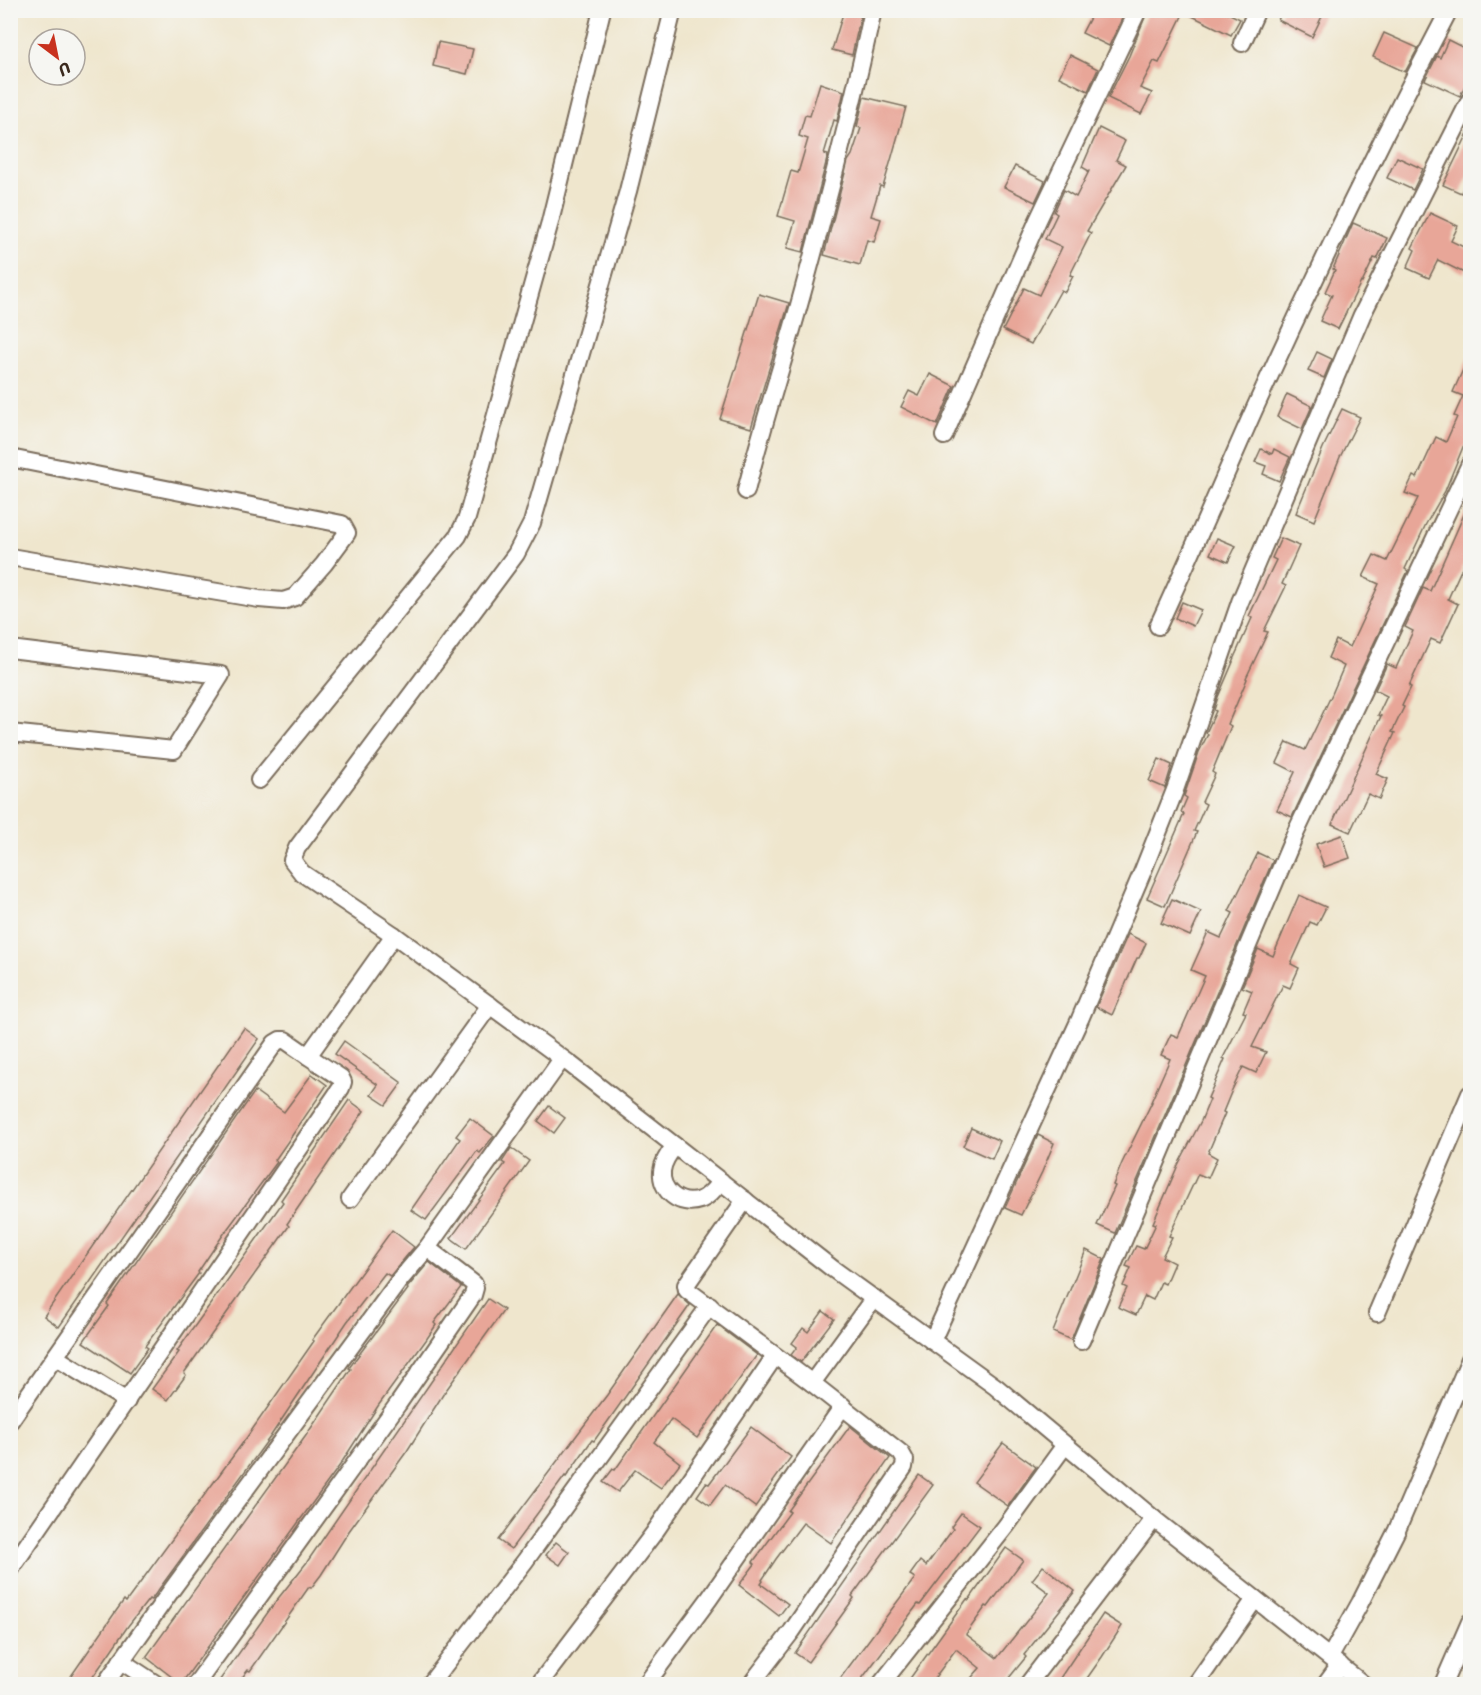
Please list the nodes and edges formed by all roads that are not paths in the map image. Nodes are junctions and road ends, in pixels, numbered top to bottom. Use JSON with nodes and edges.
{"nodes":[{"id":1,"x":602,"y":10,"type":"edge"},
{"id":2,"x":673,"y":10,"type":"edge"},
{"id":3,"x":873,"y":10,"type":"edge"},
{"id":4,"x":1138,"y":10,"type":"edge"},
{"id":5,"x":1257,"y":10,"type":"edge"},
{"id":6,"x":1449,"y":10,"type":"edge"},
{"id":7,"x":1242,"y":43,"type":"dead end"},
{"id":8,"x":1470,"y":100,"type":"edge"},
{"id":9,"x":944,"y":436,"type":"dead end"},
{"id":10,"x":10,"y":458,"type":"edge"},
{"id":11,"x":1470,"y":464,"type":"edge"},
{"id":12,"x":746,"y":492,"type":"dead end"},
{"id":13,"x":10,"y":557,"type":"edge"},
{"id":14,"x":1158,"y":626,"type":"dead end"},
{"id":15,"x":10,"y":649,"type":"edge"},
{"id":16,"x":10,"y":734,"type":"edge"},
{"id":17,"x":259,"y":780,"type":"dead end"},
{"id":18,"x":394,"y":935,"type":"junction"},
{"id":19,"x":490,"y":1005,"type":"junction"},
{"id":20,"x":308,"y":1056,"type":"junction"},
{"id":21,"x":562,"y":1059,"type":"junction"},
{"id":22,"x":1470,"y":1094,"type":"edge"},
{"id":23,"x":675,"y":1146,"type":"junction"},
{"id":24,"x":721,"y":1181,"type":"junction"},
{"id":25,"x":350,"y":1199,"type":"dead end"},
{"id":26,"x":745,"y":1200,"type":"junction"},
{"id":27,"x":427,"y":1248,"type":"junction"},
{"id":28,"x":874,"y":1298,"type":"junction"},
{"id":29,"x":710,"y":1305,"type":"junction"},
{"id":30,"x":1377,"y":1313,"type":"dead end"},
{"id":31,"x":932,"y":1341,"type":"junction"},
{"id":32,"x":1082,"y":1341,"type":"dead end"},
{"id":33,"x":775,"y":1356,"type":"junction"},
{"id":34,"x":55,"y":1357,"type":"junction"},
{"id":35,"x":1470,"y":1359,"type":"edge"},
{"id":36,"x":812,"y":1383,"type":"junction"},
{"id":37,"x":127,"y":1401,"type":"junction"},
{"id":38,"x":843,"y":1406,"type":"junction"},
{"id":39,"x":10,"y":1421,"type":"edge"},
{"id":40,"x":1065,"y":1445,"type":"junction"},
{"id":41,"x":1154,"y":1519,"type":"junction"},
{"id":42,"x":10,"y":1570,"type":"edge"},
{"id":43,"x":1255,"y":1599,"type":"junction"},
{"id":44,"x":1470,"y":1622,"type":"edge"},
{"id":45,"x":121,"y":1661,"type":"junction"},
{"id":46,"x":1335,"y":1661,"type":"junction"},
{"id":47,"x":105,"y":1684,"type":"edge"},
{"id":48,"x":156,"y":1684,"type":"edge"},
{"id":49,"x":196,"y":1684,"type":"edge"},
{"id":50,"x":430,"y":1684,"type":"edge"},
{"id":51,"x":539,"y":1684,"type":"edge"},
{"id":52,"x":646,"y":1684,"type":"edge"},
{"id":53,"x":751,"y":1684,"type":"edge"},
{"id":54,"x":881,"y":1684,"type":"edge"},
{"id":55,"x":1028,"y":1684,"type":"edge"},
{"id":56,"x":1196,"y":1684,"type":"edge"},
{"id":57,"x":1326,"y":1684,"type":"edge"},
{"id":58,"x":1363,"y":1684,"type":"edge"},
{"id":59,"x":1443,"y":1684,"type":"edge"}],
"edges":[{"from":1,"to":17,"type":"street"},
{"from":2,"to":18,"type":"street"},
{"from":3,"to":12,"type":"street"},
{"from":4,"to":9,"type":"street"},
{"from":5,"to":7,"type":"street"},
{"from":6,"to":14,"type":"street"},
{"from":8,"to":31,"type":"street"},
{"from":10,"to":13,"type":"street"},
{"from":11,"to":32,"type":"street"},
{"from":15,"to":16,"type":"street"},
{"from":18,"to":19,"type":"street"},
{"from":18,"to":20,"type":"street"},
{"from":19,"to":21,"type":"street"},
{"from":19,"to":25,"type":"street"},
{"from":20,"to":34,"type":"street"},
{"from":20,"to":37,"type":"street"},
{"from":21,"to":23,"type":"street"},
{"from":21,"to":27,"type":"street"},
{"from":22,"to":30,"type":"street"},
{"from":23,"to":24,"type":"street"},
{"from":23,"to":24,"type":"street"},
{"from":24,"to":26,"type":"street"},
{"from":26,"to":28,"type":"street"},
{"from":26,"to":29,"type":"street"},
{"from":27,"to":45,"type":"street"},
{"from":27,"to":49,"type":"street"},
{"from":28,"to":31,"type":"street"},
{"from":28,"to":36,"type":"street"},
{"from":29,"to":33,"type":"street"},
{"from":29,"to":50,"type":"street"},
{"from":31,"to":40,"type":"street"},
{"from":33,"to":36,"type":"street"},
{"from":33,"to":51,"type":"street"},
{"from":34,"to":37,"type":"street"},
{"from":34,"to":39,"type":"street"},
{"from":35,"to":46,"type":"street"},
{"from":36,"to":38,"type":"street"},
{"from":37,"to":42,"type":"street"},
{"from":38,"to":52,"type":"street"},
{"from":38,"to":53,"type":"street"},
{"from":40,"to":41,"type":"street"},
{"from":40,"to":54,"type":"street"},
{"from":41,"to":43,"type":"street"},
{"from":41,"to":55,"type":"street"},
{"from":43,"to":46,"type":"street"},
{"from":43,"to":56,"type":"street"},
{"from":44,"to":59,"type":"street"},
{"from":45,"to":47,"type":"street"},
{"from":45,"to":48,"type":"street"},
{"from":46,"to":57,"type":"street"},
{"from":46,"to":58,"type":"street"}]}
